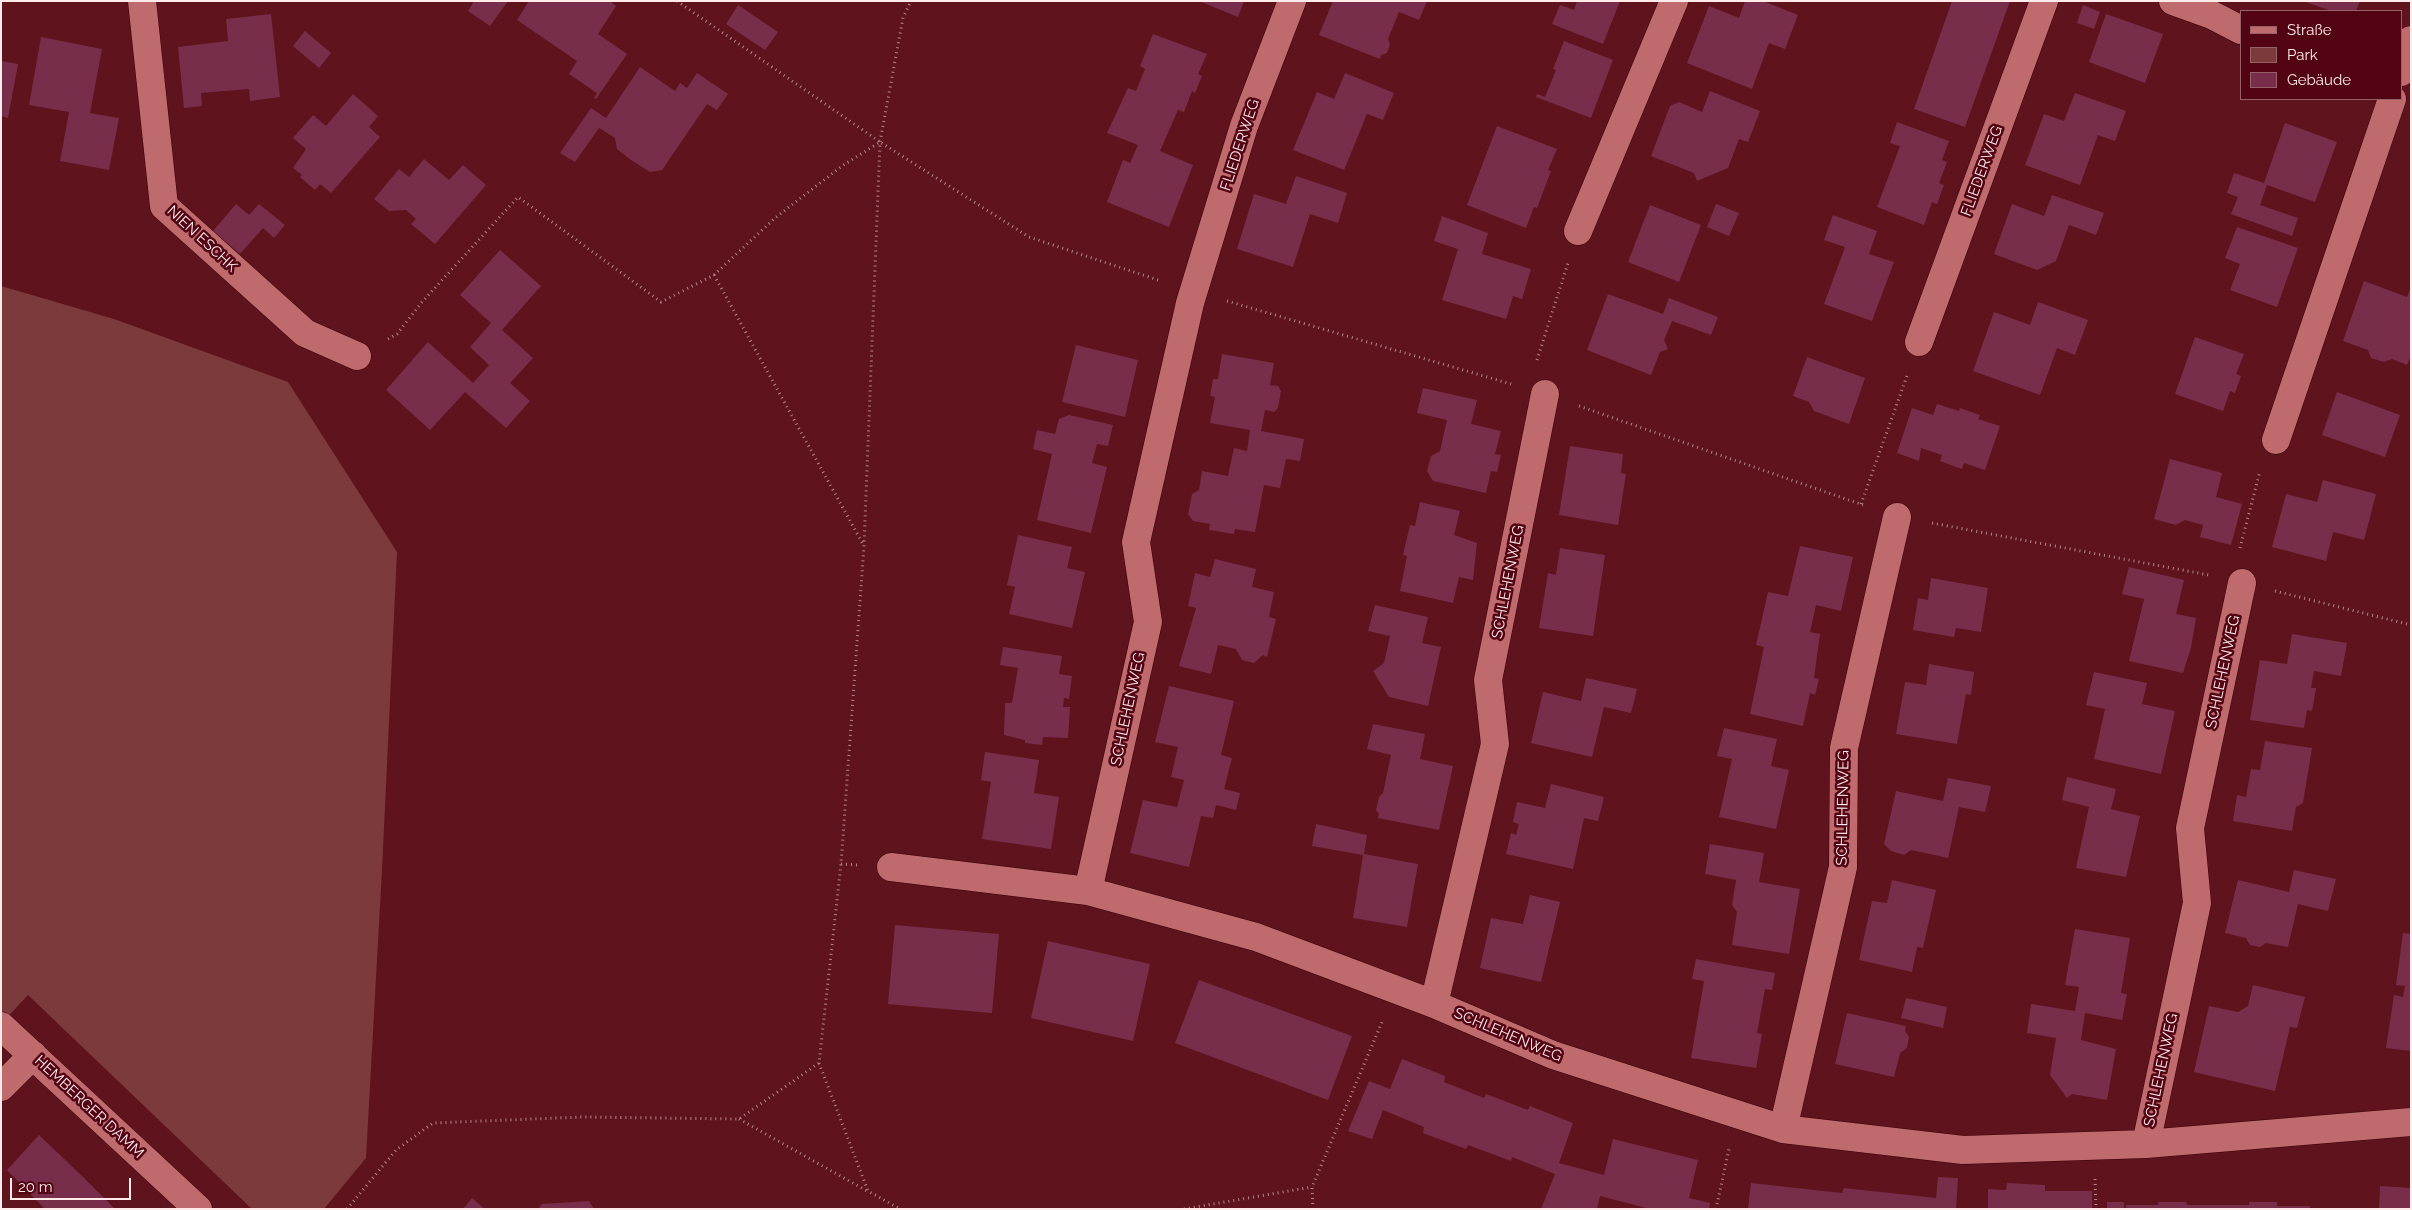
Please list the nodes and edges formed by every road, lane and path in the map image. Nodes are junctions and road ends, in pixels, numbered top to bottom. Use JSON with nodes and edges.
{"nodes":[{"id":1,"x":142,"y":1,"type":"edge"},
{"id":2,"x":677,"y":1,"type":"edge"},
{"id":3,"x":911,"y":1,"type":"edge"},
{"id":4,"x":1292,"y":1,"type":"edge"},
{"id":5,"x":1674,"y":1,"type":"edge"},
{"id":6,"x":2044,"y":1,"type":"edge"},
{"id":7,"x":2173,"y":1,"type":"edge"},
{"id":8,"x":2240,"y":29,"type":"edge"},
{"id":9,"x":2411,"y":40,"type":"edge"},
{"id":10,"x":2402,"y":69,"type":"edge"},
{"id":11,"x":2392,"y":105,"type":"edge"},
{"id":12,"x":880,"y":142,"type":"junction"},
{"id":13,"x":1578,"y":231,"type":"joint"},
{"id":14,"x":1193,"y":292,"type":"joint"},
{"id":15,"x":1919,"y":342,"type":"joint"},
{"id":16,"x":357,"y":356,"type":"joint"},
{"id":17,"x":1537,"y":361,"type":"dead end"},
{"id":18,"x":1545,"y":394,"type":"dead end"},
{"id":19,"x":2276,"y":440,"type":"joint"},
{"id":20,"x":1861,"y":504,"type":"dead end"},
{"id":21,"x":1896,"y":517,"type":"dead end"},
{"id":22,"x":864,"y":546,"type":"junction"},
{"id":23,"x":2239,"y":551,"type":"dead end"},
{"id":24,"x":2242,"y":583,"type":"dead end"},
{"id":25,"x":891,"y":867,"type":"dead end"},
{"id":26,"x":1088,"y":891,"type":"junction"},
{"id":27,"x":1396,"y":989,"type":"junction"},
{"id":28,"x":1434,"y":1004,"type":"junction"},
{"id":29,"x":1,"y":1026,"type":"edge"},
{"id":30,"x":33,"y":1055,"type":"junction"},
{"id":31,"x":819,"y":1063,"type":"junction"},
{"id":32,"x":1,"y":1087,"type":"edge"},
{"id":33,"x":1737,"y":1114,"type":"junction"},
{"id":34,"x":739,"y":1119,"type":"junction"},
{"id":35,"x":2411,"y":1122,"type":"edge"},
{"id":36,"x":1783,"y":1129,"type":"junction"},
{"id":37,"x":2146,"y":1144,"type":"junction"},
{"id":38,"x":1312,"y":1187,"type":"junction"},
{"id":39,"x":868,"y":1191,"type":"junction"},
{"id":40,"x":198,"y":1209,"type":"edge"},
{"id":41,"x":347,"y":1209,"type":"edge"},
{"id":42,"x":900,"y":1209,"type":"edge"},
{"id":43,"x":1184,"y":1209,"type":"edge"},
{"id":44,"x":1313,"y":1209,"type":"edge"},
{"id":45,"x":1716,"y":1209,"type":"edge"}],
"edges":[{"from":1,"to":16,"type":"street","name":"NIEN ESCHK"},
{"from":2,"to":12,"type":"path"},
{"from":3,"to":12,"type":"path"},
{"from":4,"to":14,"type":"street","name":"FLIEDERWEG"},
{"from":5,"to":13,"type":"street"},
{"from":6,"to":15,"type":"street","name":"FLIEDERWEG"},
{"from":7,"to":8,"type":"street"},
{"from":9,"to":10,"type":"street"},
{"from":11,"to":19,"type":"street"},
{"from":12,"to":22,"type":"path"},
{"from":13,"to":17,"type":"path"},
{"from":14,"to":26,"type":"street","name":"SCHLEHENWEG"},
{"from":15,"to":20,"type":"path"},
{"from":16,"to":22,"type":"path"},
{"from":18,"to":28,"type":"street","name":"SCHLEHENWEG"},
{"from":19,"to":23,"type":"path"},
{"from":21,"to":36,"type":"street","name":"SCHLEHENWEG"},
{"from":22,"to":31,"type":"path"},
{"from":24,"to":37,"type":"street","name":"SCHLEHENWEG"},
{"from":25,"to":26,"type":"street","name":"SCHLEHENWEG"},
{"from":26,"to":27,"type":"street","name":"SCHLEHENWEG"},
{"from":27,"to":28,"type":"street","name":"SCHLEHENWEG"},
{"from":27,"to":38,"type":"path"},
{"from":28,"to":33,"type":"street","name":"SCHLEHENWEG"},
{"from":29,"to":30,"type":"street","name":"HEMBERGER DAMM"},
{"from":30,"to":32,"type":"street"},
{"from":30,"to":40,"type":"street","name":"HEMBERGER DAMM"},
{"from":31,"to":34,"type":"path"},
{"from":31,"to":39,"type":"path"},
{"from":33,"to":36,"type":"street","name":"SCHLEHENWEG"},
{"from":33,"to":45,"type":"path"},
{"from":34,"to":39,"type":"path"},
{"from":34,"to":41,"type":"path"},
{"from":35,"to":37,"type":"street","name":"SCHLEHENWEG"},
{"from":36,"to":37,"type":"street","name":"SCHLEHENWEG"},
{"from":38,"to":43,"type":"path"},
{"from":38,"to":44,"type":"path"},
{"from":39,"to":42,"type":"path"}]}
